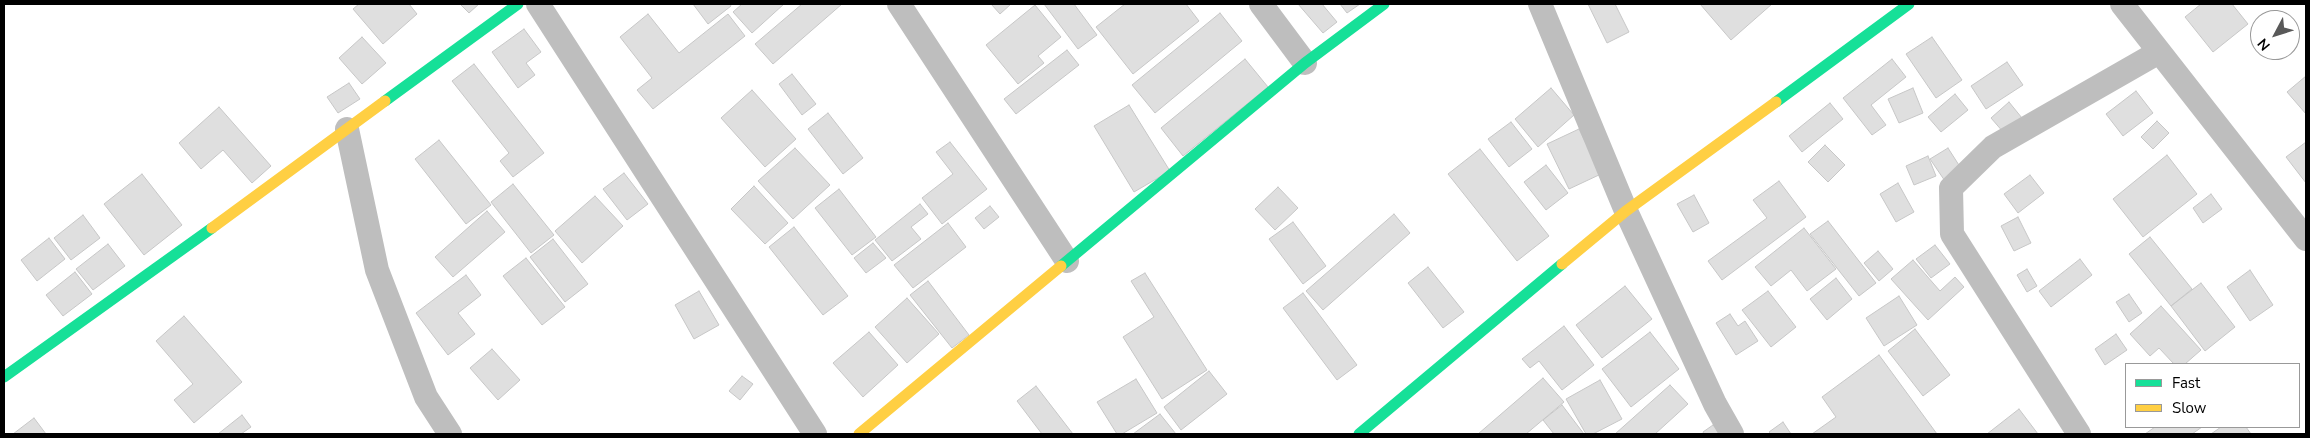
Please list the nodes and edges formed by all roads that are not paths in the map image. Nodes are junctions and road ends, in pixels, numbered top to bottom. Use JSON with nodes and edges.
{"nodes":[{"id":1,"x":518,"y":4,"type":"edge"},
{"id":2,"x":538,"y":4,"type":"edge"},
{"id":3,"x":900,"y":4,"type":"edge"},
{"id":4,"x":1261,"y":4,"type":"edge"},
{"id":5,"x":1384,"y":4,"type":"edge"},
{"id":6,"x":1540,"y":4,"type":"edge"},
{"id":7,"x":1909,"y":4,"type":"edge"},
{"id":8,"x":2122,"y":4,"type":"edge"},
{"id":9,"x":2158,"y":52,"type":"junction"},
{"id":10,"x":1305,"y":63,"type":"junction"},
{"id":11,"x":347,"y":129,"type":"junction"},
{"id":12,"x":1626,"y":212,"type":"junction"},
{"id":13,"x":2306,"y":240,"type":"edge"},
{"id":14,"x":1067,"y":261,"type":"junction"},
{"id":15,"x":4,"y":377,"type":"edge"},
{"id":16,"x":450,"y":434,"type":"edge"},
{"id":17,"x":815,"y":434,"type":"edge"},
{"id":18,"x":859,"y":434,"type":"edge"},
{"id":19,"x":1359,"y":434,"type":"edge"},
{"id":20,"x":1732,"y":434,"type":"edge"},
{"id":21,"x":2078,"y":434,"type":"edge"}],
"edges":[{"from":1,"to":11,"type":"street"},
{"from":2,"to":17,"type":"street"},
{"from":3,"to":14,"type":"street"},
{"from":4,"to":10,"type":"street"},
{"from":5,"to":10,"type":"street"},
{"from":6,"to":12,"type":"street"},
{"from":7,"to":12,"type":"street"},
{"from":8,"to":9,"type":"street"},
{"from":9,"to":13,"type":"street"},
{"from":9,"to":21,"type":"street"},
{"from":10,"to":14,"type":"street"},
{"from":11,"to":15,"type":"street"},
{"from":11,"to":16,"type":"street"},
{"from":12,"to":19,"type":"street"},
{"from":12,"to":20,"type":"street"},
{"from":14,"to":18,"type":"street"}]}
